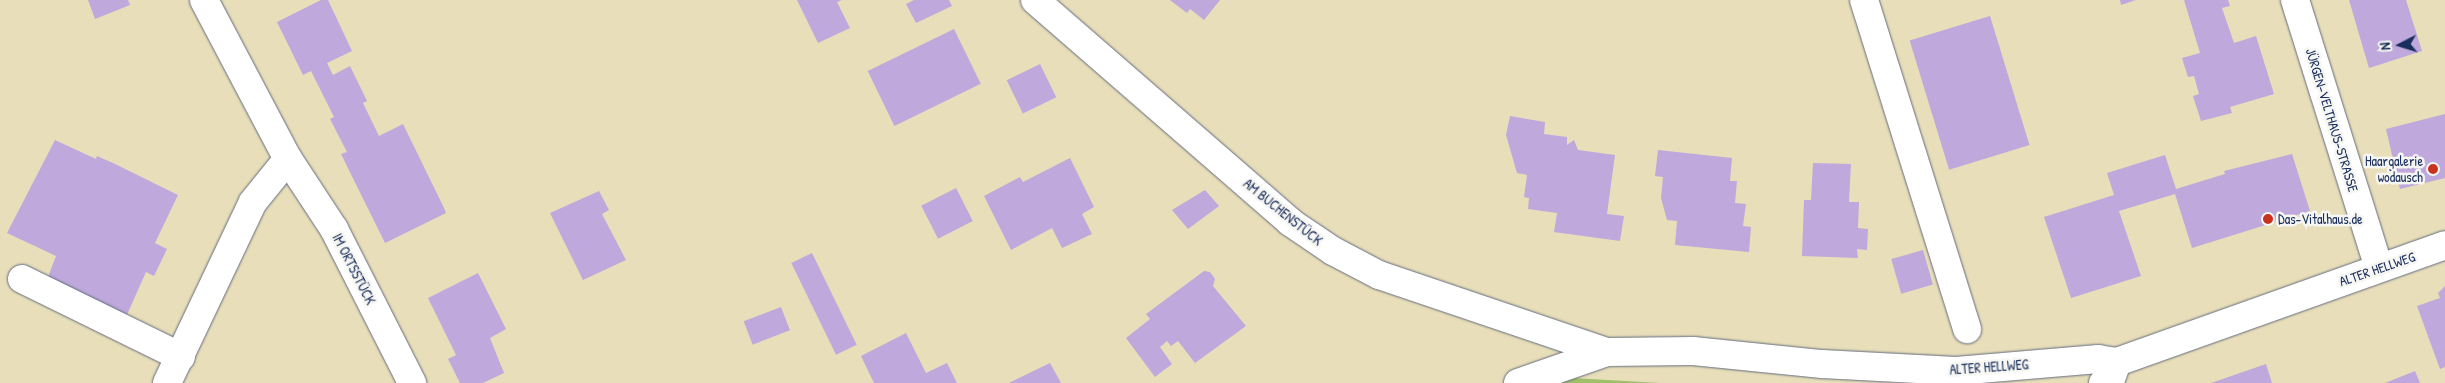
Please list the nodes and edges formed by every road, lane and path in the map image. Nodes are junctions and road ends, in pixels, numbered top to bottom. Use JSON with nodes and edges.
{"nodes":[{"id":1,"x":204,"y":0,"type":"edge"},
{"id":2,"x":1035,"y":0,"type":"edge"},
{"id":3,"x":1864,"y":0,"type":"edge"},
{"id":4,"x":2295,"y":0,"type":"edge"},
{"id":5,"x":288,"y":159,"type":"junction"},
{"id":6,"x":2445,"y":246,"type":"edge"},
{"id":7,"x":2378,"y":268,"type":"junction"},
{"id":8,"x":22,"y":279,"type":"dead end"},
{"id":9,"x":1968,"y":329,"type":"dead end"},
{"id":10,"x":1607,"y":352,"type":"junction"},
{"id":11,"x":181,"y":357,"type":"junction"},
{"id":12,"x":2110,"y":372,"type":"edge"},
{"id":13,"x":167,"y":383,"type":"edge"},
{"id":14,"x":412,"y":383,"type":"edge"},
{"id":15,"x":1518,"y":383,"type":"edge"}],
"edges":[{"from":1,"to":5,"type":"street","name":"IM ORTSSTÜCK"},
{"from":2,"to":10,"type":"street","name":"AM BUCHENSTÜCK"},
{"from":3,"to":9,"type":"street"},
{"from":4,"to":7,"type":"street","name":"JÜRGEN-VELTHAUS-STRASSE"},
{"from":5,"to":11,"type":"street"},
{"from":5,"to":14,"type":"street","name":"IM ORTSSTÜCK"},
{"from":6,"to":7,"type":"street","name":"ALTER HELLWEG"},
{"from":7,"to":12,"type":"street","name":"ALTER HELLWEG"},
{"from":8,"to":11,"type":"street"},
{"from":10,"to":12,"type":"street","name":"ALTER HELLWEG"},
{"from":10,"to":15,"type":"street","name":"ALTER HELLWEG"},
{"from":11,"to":13,"type":"street"}]}
